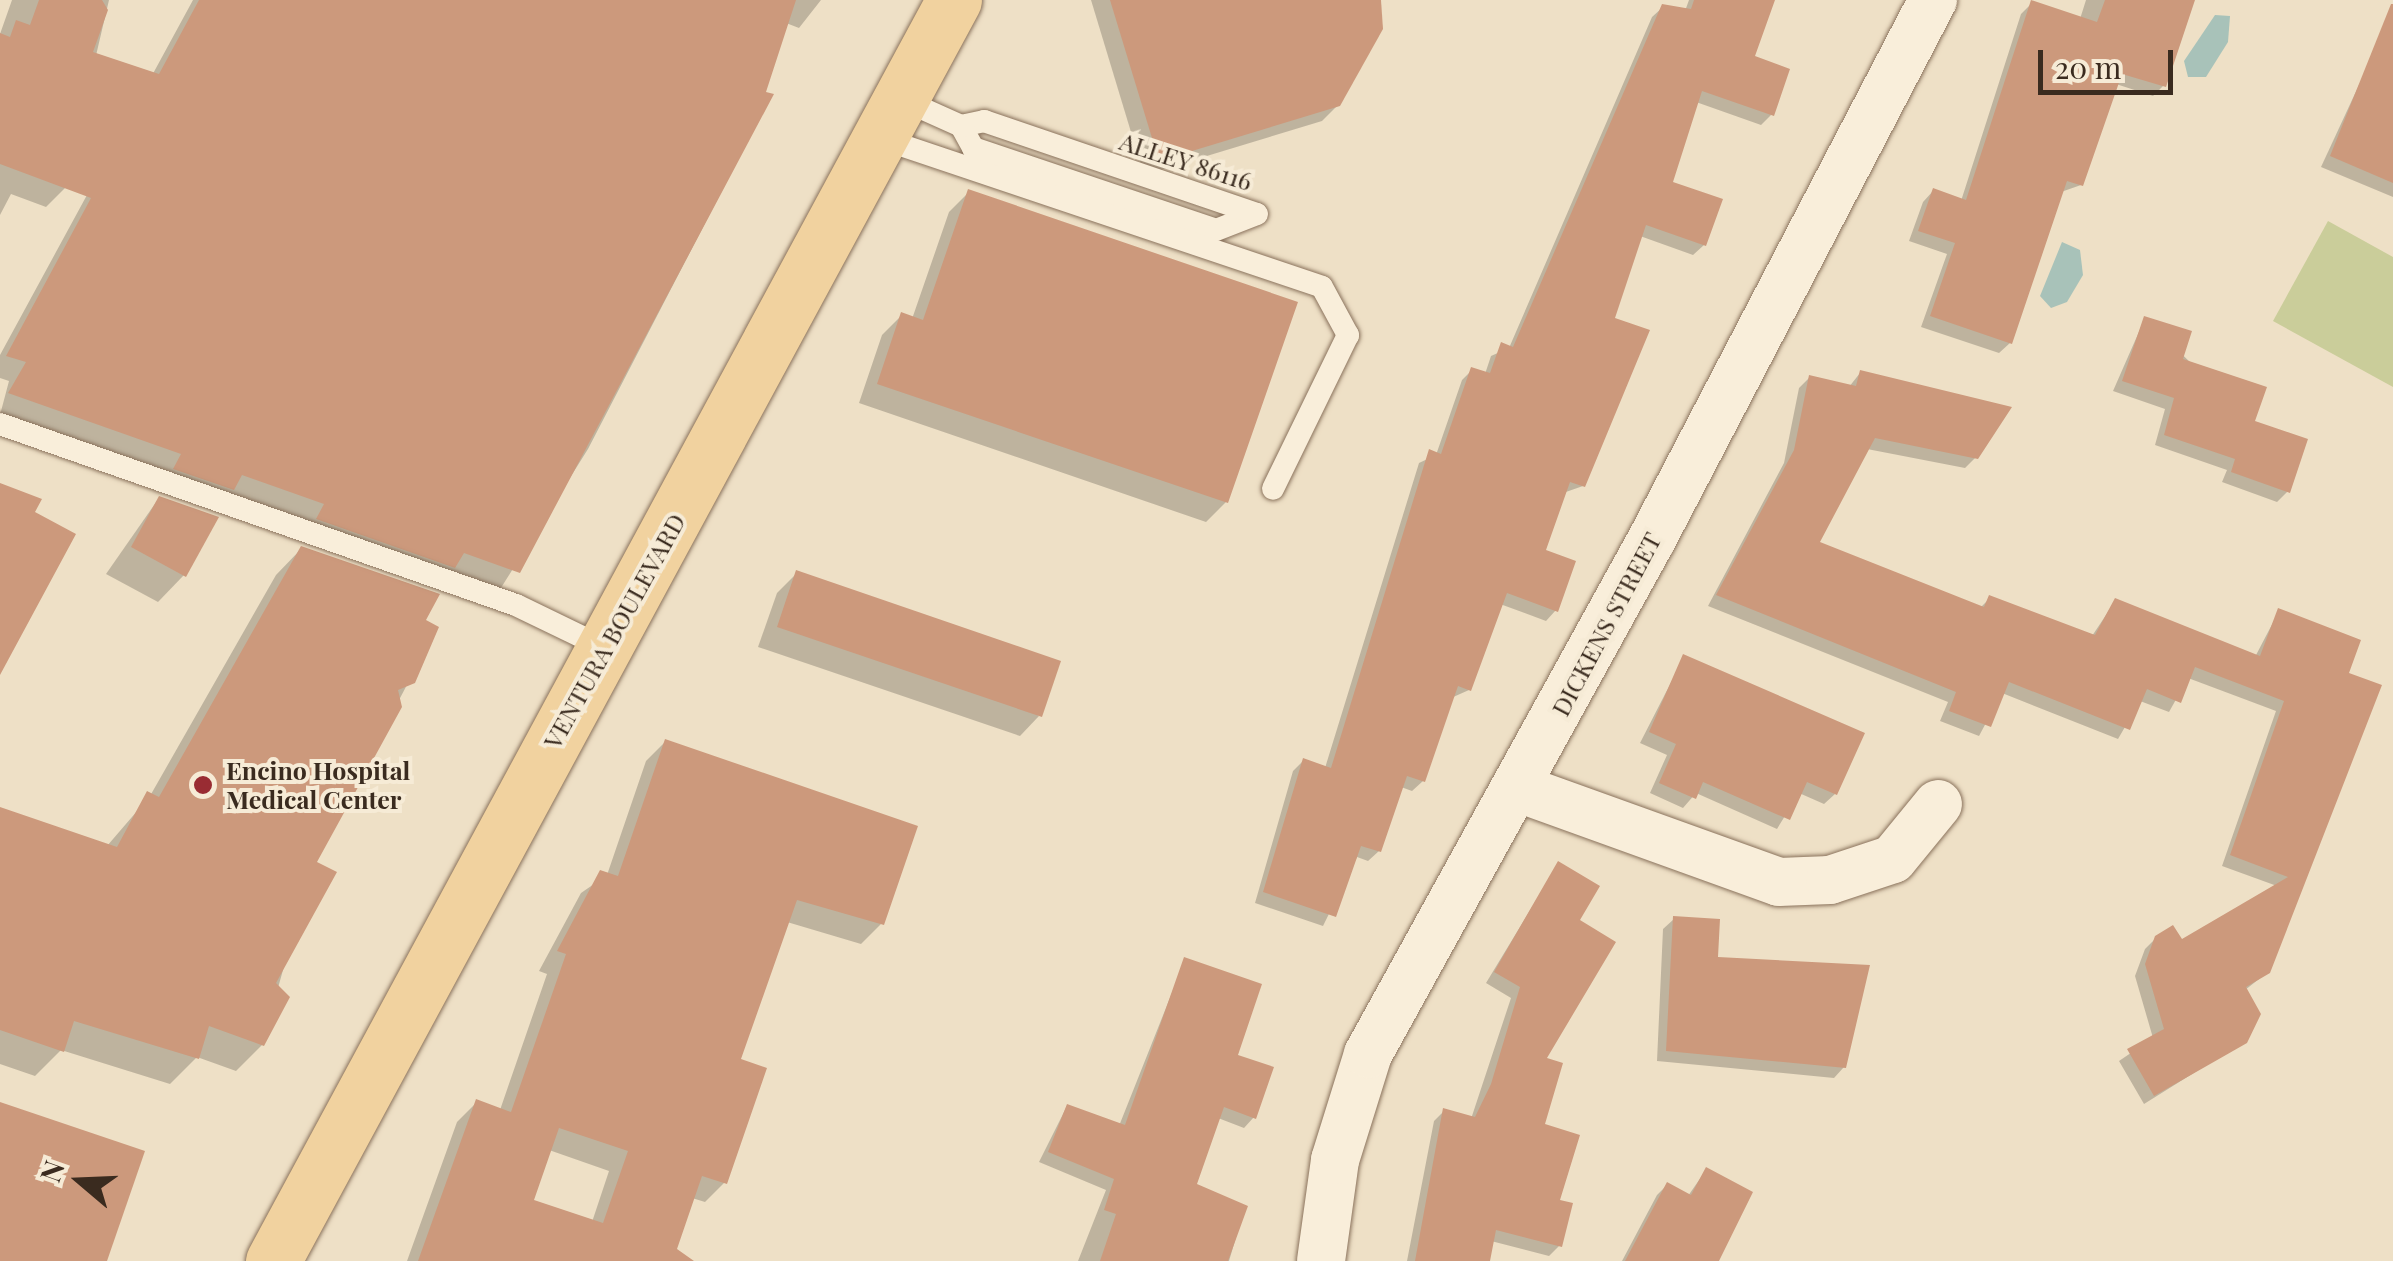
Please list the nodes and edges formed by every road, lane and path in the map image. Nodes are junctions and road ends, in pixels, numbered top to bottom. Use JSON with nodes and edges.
{"nodes":[{"id":1,"x":954,"y":0,"type":"edge"},
{"id":2,"x":1933,"y":0,"type":"edge"},
{"id":3,"x":891,"y":119,"type":"junction"},
{"id":4,"x":961,"y":126,"type":"junction"},
{"id":5,"x":0,"y":424,"type":"edge"},
{"id":6,"x":1273,"y":488,"type":"dead end"},
{"id":7,"x":605,"y":648,"type":"junction"},
{"id":8,"x":1518,"y":788,"type":"junction"},
{"id":9,"x":1938,"y":804,"type":"dead end"},
{"id":10,"x":273,"y":1261,"type":"edge"},
{"id":11,"x":1321,"y":1261,"type":"edge"}],
"edges":[{"from":1,"to":3,"type":"main road","name":"VENTURA BOULEVARD"},
{"from":2,"to":8,"type":"street","name":"DICKENS STREET"},
{"from":3,"to":4,"type":"lane","name":"ALLEY 86116"},
{"from":3,"to":6,"type":"lane"},
{"from":3,"to":7,"type":"main road","name":"VENTURA BOULEVARD"},
{"from":4,"to":4,"type":"lane","name":"ALLEY 86116"},
{"from":5,"to":7,"type":"lane"},
{"from":7,"to":10,"type":"main road","name":"VENTURA BOULEVARD"},
{"from":8,"to":9,"type":"street"},
{"from":8,"to":11,"type":"street","name":"DICKENS STREET"}]}
